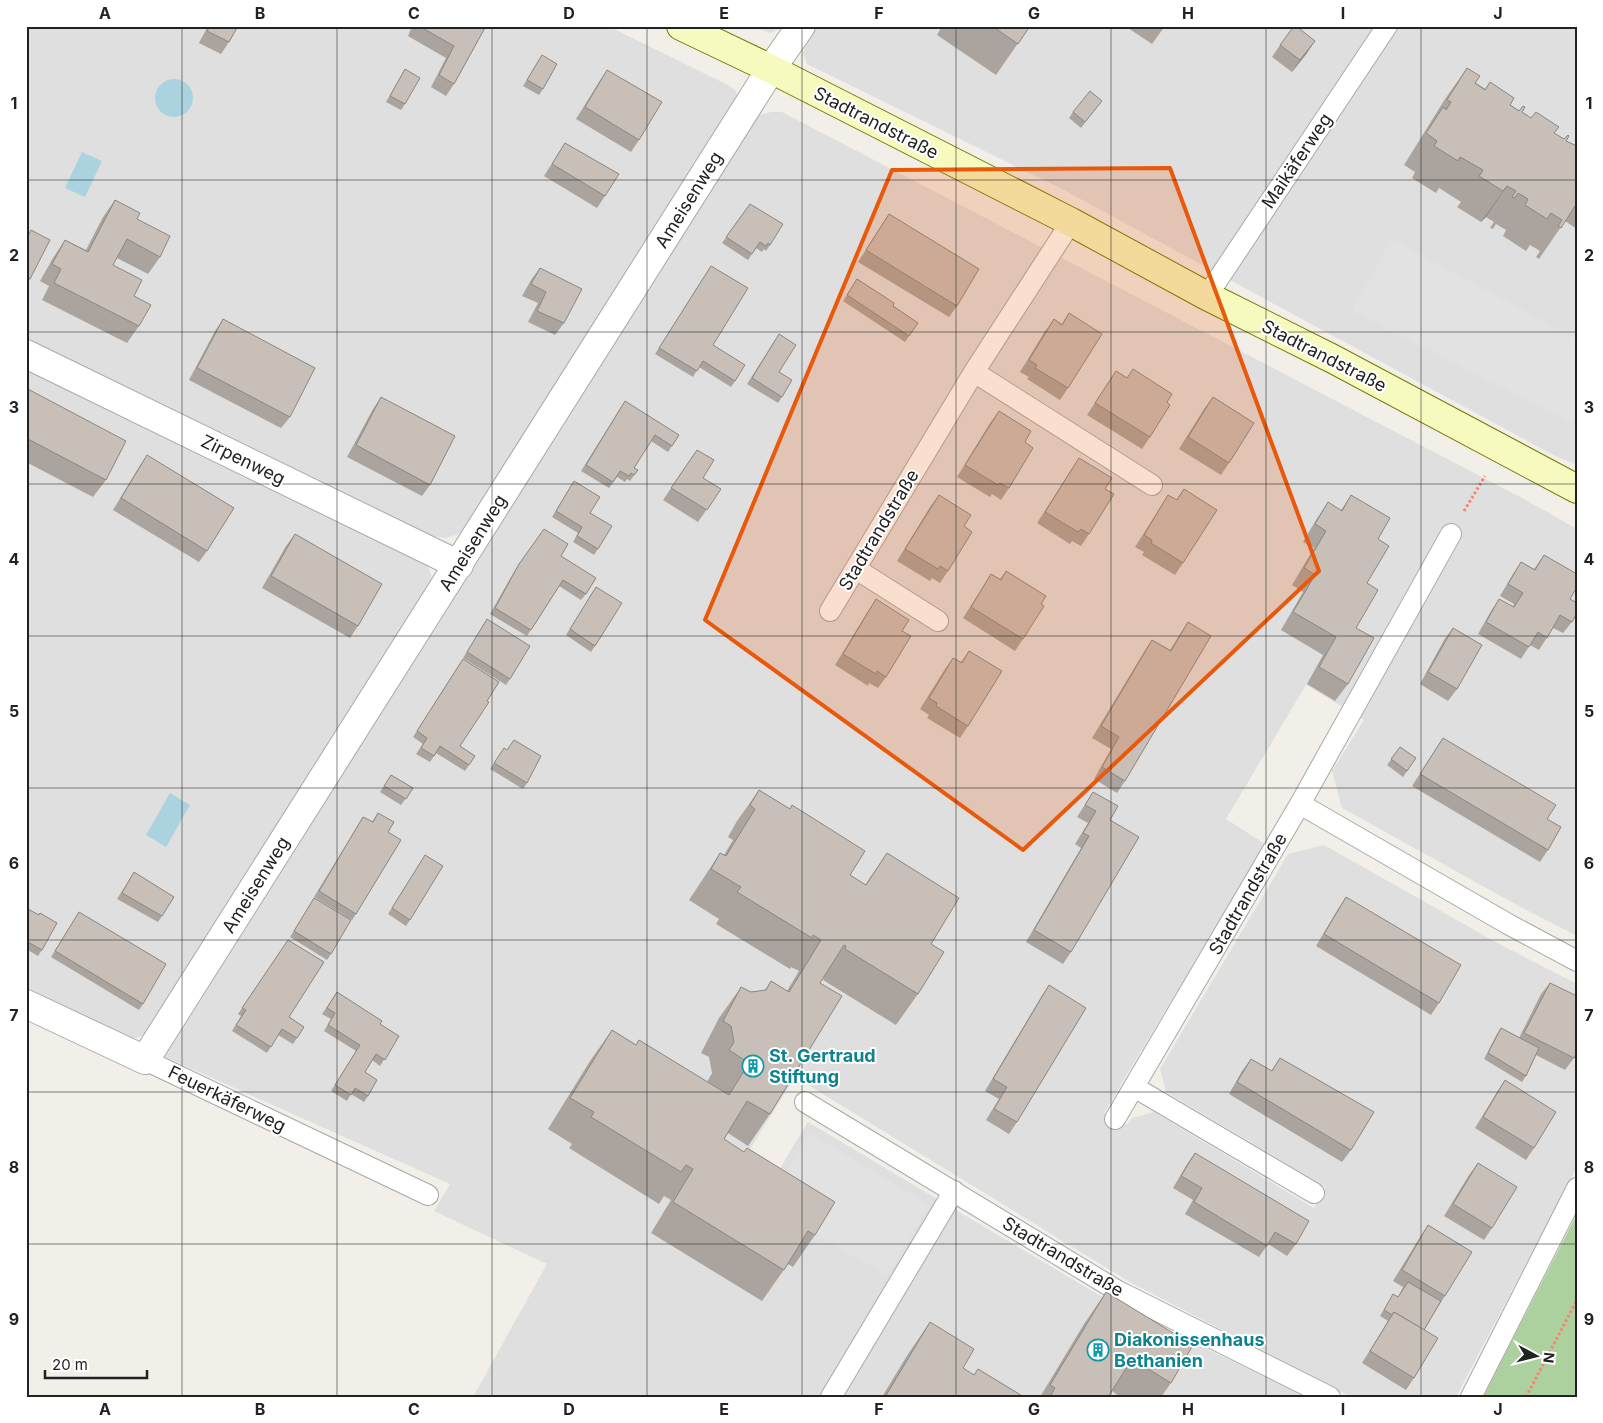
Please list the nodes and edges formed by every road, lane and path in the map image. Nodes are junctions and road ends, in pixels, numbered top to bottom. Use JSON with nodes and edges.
{"nodes":[{"id":1,"x":681,"y":26,"type":"edge"},
{"id":2,"x":801,"y":26,"type":"edge"},
{"id":3,"x":1387,"y":26,"type":"edge"},
{"id":4,"x":770,"y":69,"type":"junction"},
{"id":5,"x":1071,"y":222,"type":"junction"},
{"id":6,"x":1207,"y":296,"type":"junction"},
{"id":7,"x":26,"y":354,"type":"edge"},
{"id":8,"x":974,"y":372,"type":"junction"},
{"id":9,"x":1500,"y":449,"type":"junction"},
{"id":10,"x":1152,"y":485,"type":"dead end"},
{"id":11,"x":1577,"y":489,"type":"edge"},
{"id":12,"x":1451,"y":534,"type":"joint"},
{"id":13,"x":459,"y":565,"type":"junction"},
{"id":14,"x":856,"y":569,"type":"junction"},
{"id":15,"x":830,"y":611,"type":"dead end"},
{"id":16,"x":938,"y":621,"type":"dead end"},
{"id":17,"x":1300,"y":804,"type":"junction"},
{"id":18,"x":1577,"y":961,"type":"edge"},
{"id":19,"x":26,"y":1004,"type":"edge"},
{"id":20,"x":145,"y":1060,"type":"junction"},
{"id":21,"x":1134,"y":1087,"type":"junction"},
{"id":22,"x":805,"y":1102,"type":"edge"},
{"id":23,"x":1116,"y":1119,"type":"dead end"},
{"id":24,"x":1577,"y":1188,"type":"edge"},
{"id":25,"x":954,"y":1191,"type":"junction"},
{"id":26,"x":1314,"y":1193,"type":"dead end"},
{"id":27,"x":428,"y":1195,"type":"dead end"},
{"id":28,"x":1577,"y":1300,"type":"edge"},
{"id":29,"x":831,"y":1397,"type":"edge"},
{"id":30,"x":1330,"y":1397,"type":"edge"},
{"id":31,"x":1471,"y":1397,"type":"edge"},
{"id":32,"x":1526,"y":1397,"type":"edge"}],
"edges":[{"from":1,"to":4,"type":"street","name":"Stadtrandstraße"},
{"from":2,"to":4,"type":"street","name":"Ameisenweg"},
{"from":3,"to":6,"type":"lane","name":"Maikäferweg"},
{"from":4,"to":5,"type":"street","name":"Stadtrandstraße"},
{"from":4,"to":13,"type":"street","name":"Ameisenweg"},
{"from":5,"to":6,"type":"street","name":"Stadtrandstraße"},
{"from":5,"to":8,"type":"lane","name":"Stadtrandstraße"},
{"from":6,"to":9,"type":"street","name":"Stadtrandstraße"},
{"from":7,"to":13,"type":"street","name":"Zirpenweg"},
{"from":8,"to":10,"type":"lane"},
{"from":8,"to":14,"type":"lane","name":"Stadtrandstraße"},
{"from":9,"to":11,"type":"street","name":"Stadtrandstraße"},
{"from":9,"to":12,"type":"path"},
{"from":12,"to":17,"type":"lane","name":"Stadtrandstraße"},
{"from":13,"to":20,"type":"street","name":"Ameisenweg"},
{"from":14,"to":15,"type":"lane","name":"Stadtrandstraße"},
{"from":14,"to":16,"type":"lane"},
{"from":17,"to":18,"type":"lane"},
{"from":17,"to":21,"type":"lane","name":"Stadtrandstraße"},
{"from":19,"to":20,"type":"street","name":"Feuerkäferweg"},
{"from":20,"to":27,"type":"lane","name":"Feuerkäferweg"},
{"from":21,"to":23,"type":"lane","name":"Stadtrandstraße"},
{"from":21,"to":26,"type":"lane"},
{"from":22,"to":25,"type":"lane","name":"Stadtrandstraße"},
{"from":24,"to":31,"type":"lane"},
{"from":25,"to":29,"type":"lane"},
{"from":25,"to":30,"type":"lane","name":"Stadtrandstraße"},
{"from":28,"to":32,"type":"path"}]}
